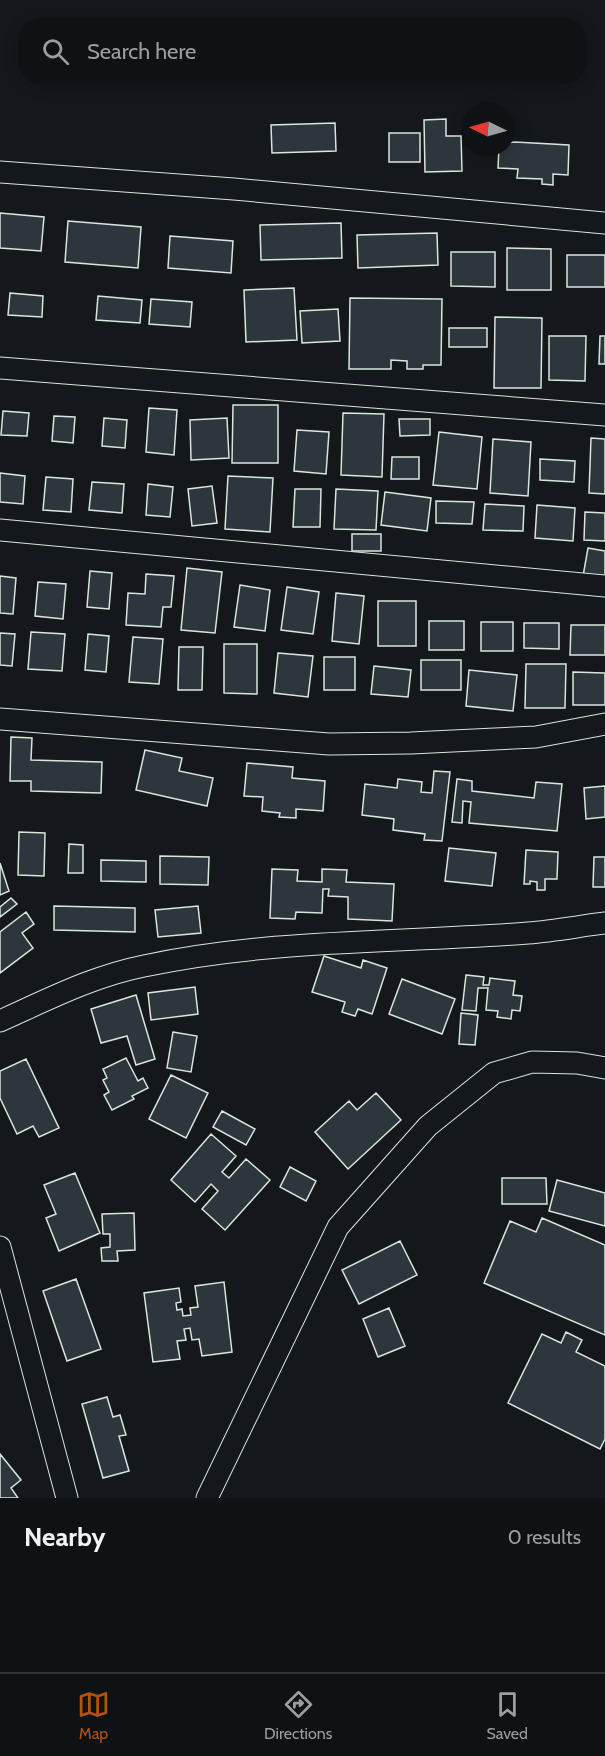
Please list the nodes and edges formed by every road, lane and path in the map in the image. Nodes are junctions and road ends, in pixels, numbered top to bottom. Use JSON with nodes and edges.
{"nodes":[{"id":1,"x":0,"y":172,"type":"edge"},
{"id":2,"x":605,"y":223,"type":"edge"},
{"id":3,"x":0,"y":368,"type":"edge"},
{"id":4,"x":605,"y":415,"type":"edge"},
{"id":5,"x":0,"y":530,"type":"edge"},
{"id":6,"x":605,"y":586,"type":"edge"},
{"id":7,"x":0,"y":719,"type":"edge"},
{"id":8,"x":605,"y":724,"type":"edge"},
{"id":9,"x":605,"y":923,"type":"edge"},
{"id":10,"x":0,"y":1021,"type":"edge"},
{"id":11,"x":605,"y":1068,"type":"edge"},
{"id":12,"x":0,"y":1247,"type":"edge"},
{"id":13,"x":67,"y":1498,"type":"edge"},
{"id":14,"x":207,"y":1498,"type":"edge"}],
"edges":[{"from":1,"to":2,"type":"street"},
{"from":3,"to":4,"type":"street"},
{"from":5,"to":6,"type":"street"},
{"from":7,"to":8,"type":"street"},
{"from":9,"to":10,"type":"street"},
{"from":11,"to":14,"type":"street"},
{"from":12,"to":13,"type":"street"}]}
